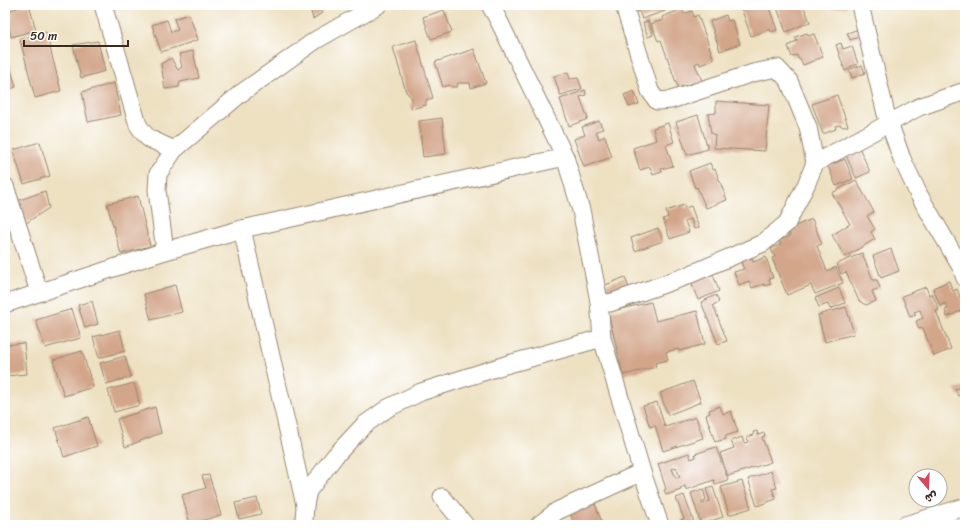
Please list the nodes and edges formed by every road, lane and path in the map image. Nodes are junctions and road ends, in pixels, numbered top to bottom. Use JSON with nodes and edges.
{"nodes":[{"id":1,"x":103,"y":5,"type":"edge"},
{"id":2,"x":378,"y":5,"type":"edge"},
{"id":3,"x":490,"y":5,"type":"edge"},
{"id":4,"x":624,"y":5,"type":"edge"},
{"id":5,"x":860,"y":5,"type":"edge"},
{"id":6,"x":965,"y":91,"type":"edge"},
{"id":7,"x":889,"y":123,"type":"junction"},
{"id":8,"x":174,"y":150,"type":"junction"},
{"id":9,"x":564,"y":157,"type":"junction"},
{"id":10,"x":815,"y":163,"type":"junction"},
{"id":11,"x":5,"y":186,"type":"edge"},
{"id":12,"x":242,"y":229,"type":"junction"},
{"id":13,"x":165,"y":251,"type":"junction"},
{"id":14,"x":965,"y":278,"type":"edge"},
{"id":15,"x":39,"y":292,"type":"junction"},
{"id":16,"x":599,"y":301,"type":"junction"},
{"id":17,"x":5,"y":304,"type":"edge"},
{"id":18,"x":602,"y":338,"type":"junction"},
{"id":19,"x":642,"y":472,"type":"junction"},
{"id":20,"x":442,"y":497,"type":"dead end"},
{"id":21,"x":305,"y":505,"type":"junction"},
{"id":22,"x":965,"y":506,"type":"edge"},
{"id":23,"x":305,"y":525,"type":"edge"},
{"id":24,"x":465,"y":525,"type":"edge"},
{"id":25,"x":539,"y":525,"type":"edge"},
{"id":26,"x":660,"y":525,"type":"edge"},
{"id":27,"x":905,"y":525,"type":"edge"}],
"edges":[{"from":1,"to":8,"type":"street"},
{"from":2,"to":8,"type":"street"},
{"from":3,"to":9,"type":"street"},
{"from":4,"to":10,"type":"street"},
{"from":5,"to":7,"type":"street"},
{"from":6,"to":7,"type":"street"},
{"from":7,"to":10,"type":"street"},
{"from":7,"to":14,"type":"street"},
{"from":8,"to":13,"type":"street"},
{"from":9,"to":12,"type":"street"},
{"from":9,"to":16,"type":"street"},
{"from":10,"to":16,"type":"street"},
{"from":11,"to":15,"type":"street"},
{"from":12,"to":13,"type":"street"},
{"from":12,"to":21,"type":"street"},
{"from":13,"to":15,"type":"street"},
{"from":15,"to":17,"type":"street"},
{"from":16,"to":18,"type":"street"},
{"from":18,"to":19,"type":"street"},
{"from":18,"to":21,"type":"street"},
{"from":19,"to":25,"type":"street"},
{"from":19,"to":26,"type":"street"},
{"from":20,"to":24,"type":"street"},
{"from":21,"to":23,"type":"street"},
{"from":22,"to":27,"type":"street"}]}
